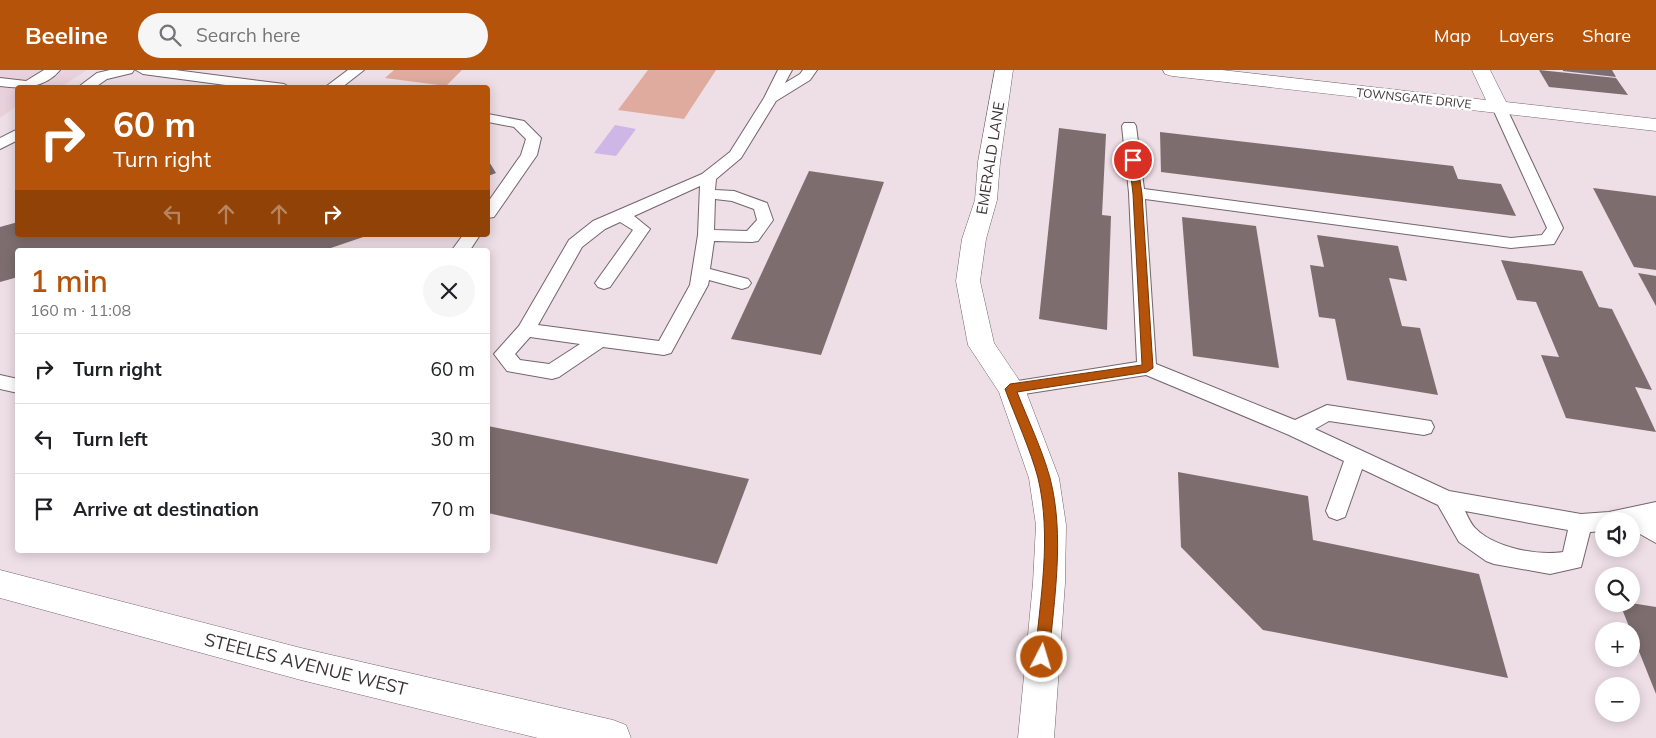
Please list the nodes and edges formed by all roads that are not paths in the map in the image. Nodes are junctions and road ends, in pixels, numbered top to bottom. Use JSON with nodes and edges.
{"nodes":[{"id":1,"x":53,"y":70,"type":"edge"},
{"id":2,"x":126,"y":70,"type":"edge"},
{"id":3,"x":143,"y":70,"type":"edge"},
{"id":4,"x":337,"y":70,"type":"edge"},
{"id":5,"x":356,"y":70,"type":"edge"},
{"id":6,"x":785,"y":70,"type":"edge"},
{"id":7,"x":810,"y":70,"type":"edge"},
{"id":8,"x":1004,"y":70,"type":"edge"},
{"id":9,"x":1172,"y":70,"type":"edge"},
{"id":10,"x":1481,"y":70,"type":"edge"},
{"id":11,"x":0,"y":82,"type":"edge"},
{"id":12,"x":21,"y":85,"type":"edge"},
{"id":13,"x":30,"y":85,"type":"edge"},
{"id":14,"x":88,"y":85,"type":"edge"},
{"id":15,"x":260,"y":85,"type":"edge"},
{"id":16,"x":326,"y":85,"type":"edge"},
{"id":17,"x":335,"y":85,"type":"edge"},
{"id":18,"x":771,"y":98,"type":"junction"},
{"id":19,"x":1499,"y":107,"type":"junction"},
{"id":20,"x":490,"y":118,"type":"edge"},
{"id":21,"x":1656,"y":125,"type":"edge"},
{"id":22,"x":1129,"y":126,"type":"dead end"},
{"id":23,"x":15,"y":135,"type":"edge"},
{"id":24,"x":0,"y":145,"type":"edge"},
{"id":25,"x":708,"y":185,"type":"junction"},
{"id":26,"x":1137,"y":194,"type":"junction"},
{"id":27,"x":490,"y":210,"type":"edge"},
{"id":28,"x":620,"y":215,"type":"junction"},
{"id":29,"x":706,"y":235,"type":"junction"},
{"id":30,"x":471,"y":237,"type":"edge"},
{"id":31,"x":462,"y":248,"type":"edge"},
{"id":32,"x":701,"y":272,"type":"junction"},
{"id":33,"x":604,"y":283,"type":"dead end"},
{"id":34,"x":742,"y":283,"type":"dead end"},
{"id":35,"x":526,"y":330,"type":"junction"},
{"id":36,"x":599,"y":340,"type":"junction"},
{"id":37,"x":1147,"y":368,"type":"junction"},
{"id":38,"x":0,"y":382,"type":"edge"},
{"id":39,"x":15,"y":385,"type":"edge"},
{"id":40,"x":1010,"y":389,"type":"junction"},
{"id":41,"x":1424,"y":427,"type":"dead end"},
{"id":42,"x":1296,"y":430,"type":"junction"},
{"id":43,"x":1356,"y":457,"type":"junction"},
{"id":44,"x":1446,"y":499,"type":"junction"},
{"id":45,"x":1337,"y":511,"type":"dead end"},
{"id":46,"x":1656,"y":511,"type":"edge"},
{"id":47,"x":1640,"y":514,"type":"edge"},
{"id":48,"x":1595,"y":522,"type":"edge"},
{"id":49,"x":1581,"y":523,"type":"junction"},
{"id":50,"x":1640,"y":523,"type":"edge"},
{"id":51,"x":1656,"y":533,"type":"edge"},
{"id":52,"x":0,"y":584,"type":"edge"},
{"id":53,"x":613,"y":738,"type":"edge"},
{"id":54,"x":1036,"y":738,"type":"edge"}],
"edges":[{"from":1,"to":13,"type":"lane"},
{"from":2,"to":14,"type":"lane"},
{"from":3,"to":15,"type":"lane"},
{"from":4,"to":16,"type":"lane"},
{"from":5,"to":17,"type":"lane"},
{"from":6,"to":18,"type":"lane"},
{"from":7,"to":18,"type":"lane"},
{"from":8,"to":40,"type":"street","name":"EMERALD LANE"},
{"from":9,"to":19,"type":"street","name":"TOWNSGATE DRIVE"},
{"from":10,"to":19,"type":"street"},
{"from":11,"to":12,"type":"lane"},
{"from":18,"to":25,"type":"lane"},
{"from":19,"to":21,"type":"street","name":"TOWNSGATE DRIVE"},
{"from":19,"to":26,"type":"lane"},
{"from":20,"to":27,"type":"lane"},
{"from":22,"to":26,"type":"lane"},
{"from":23,"to":24,"type":"lane"},
{"from":25,"to":28,"type":"lane"},
{"from":25,"to":29,"type":"lane"},
{"from":25,"to":29,"type":"lane"},
{"from":26,"to":37,"type":"lane"},
{"from":28,"to":33,"type":"lane"},
{"from":28,"to":35,"type":"lane"},
{"from":29,"to":32,"type":"lane"},
{"from":30,"to":31,"type":"lane"},
{"from":32,"to":34,"type":"lane"},
{"from":32,"to":36,"type":"lane"},
{"from":35,"to":36,"type":"lane"},
{"from":35,"to":36,"type":"lane"},
{"from":37,"to":40,"type":"lane"},
{"from":37,"to":42,"type":"lane"},
{"from":38,"to":39,"type":"lane"},
{"from":40,"to":54,"type":"street","name":"EMERALD LANE"},
{"from":41,"to":42,"type":"lane"},
{"from":42,"to":43,"type":"lane"},
{"from":43,"to":44,"type":"lane"},
{"from":43,"to":45,"type":"lane"},
{"from":44,"to":49,"type":"lane"},
{"from":44,"to":49,"type":"lane"},
{"from":46,"to":47,"type":"lane"},
{"from":48,"to":49,"type":"lane"},
{"from":50,"to":51,"type":"lane"},
{"from":52,"to":53,"type":"street","name":"STEELES AVENUE WEST"}]}
